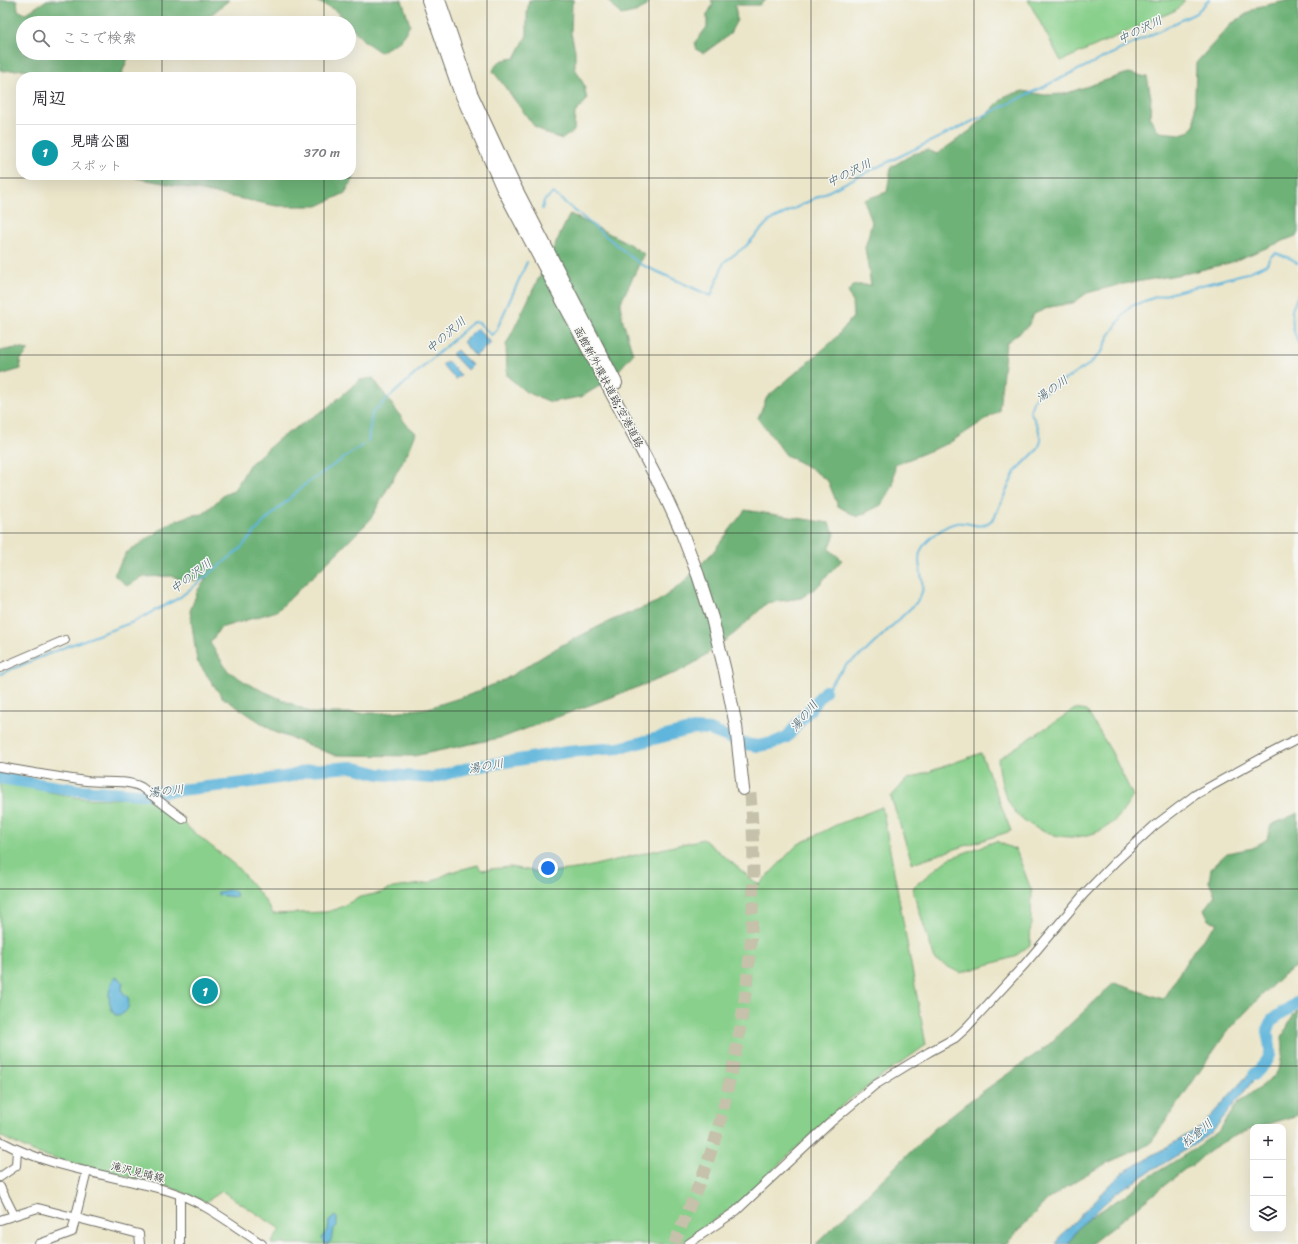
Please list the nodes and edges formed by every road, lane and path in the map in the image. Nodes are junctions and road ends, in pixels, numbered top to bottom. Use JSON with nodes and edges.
{"nodes":[{"id":1,"x":428,"y":0,"type":"edge"},
{"id":2,"x":439,"y":0,"type":"edge"},
{"id":3,"x":66,"y":640,"type":"dead end"},
{"id":4,"x":0,"y":668,"type":"edge"},
{"id":5,"x":739,"y":726,"type":"junction"},
{"id":6,"x":1298,"y":740,"type":"edge"},
{"id":7,"x":0,"y":766,"type":"edge"},
{"id":8,"x":746,"y":789,"type":"tunnel mouth"},
{"id":9,"x":183,"y":819,"type":"dead end"},
{"id":10,"x":0,"y":1141,"type":"edge"},
{"id":11,"x":16,"y":1150,"type":"junction"},
{"id":12,"x":87,"y":1171,"type":"junction"},
{"id":13,"x":0,"y":1177,"type":"edge"},
{"id":14,"x":0,"y":1187,"type":"edge"},
{"id":15,"x":180,"y":1195,"type":"junction"},
{"id":16,"x":14,"y":1215,"type":"junction"},
{"id":17,"x":75,"y":1218,"type":"junction"},
{"id":18,"x":0,"y":1220,"type":"edge"},
{"id":19,"x":40,"y":1244,"type":"edge"},
{"id":20,"x":140,"y":1244,"type":"edge"},
{"id":21,"x":180,"y":1244,"type":"edge"},
{"id":22,"x":262,"y":1244,"type":"edge"},
{"id":23,"x":688,"y":1244,"type":"edge"}],
"edges":[{"from":1,"to":5,"type":"highway","name":"函館新外環状道路;空港道路"},
{"from":2,"to":5,"type":"highway","name":"函館新外環状道路;空港道路"},
{"from":3,"to":4,"type":"street"},
{"from":5,"to":8,"type":"highway","name":"函館新外環状道路;空港道路"},
{"from":6,"to":23,"type":"street"},
{"from":7,"to":9,"type":"street"},
{"from":10,"to":11,"type":"street","name":"滝沢見晴線"},
{"from":11,"to":12,"type":"street","name":"滝沢見晴線"},
{"from":11,"to":13,"type":"street"},
{"from":12,"to":15,"type":"street","name":"滝沢見晴線"},
{"from":12,"to":17,"type":"street"},
{"from":14,"to":16,"type":"street"},
{"from":15,"to":21,"type":"street"},
{"from":15,"to":22,"type":"street","name":"滝沢見晴線"},
{"from":16,"to":17,"type":"street"},
{"from":16,"to":18,"type":"street"},
{"from":17,"to":19,"type":"street"},
{"from":17,"to":20,"type":"street"}]}
